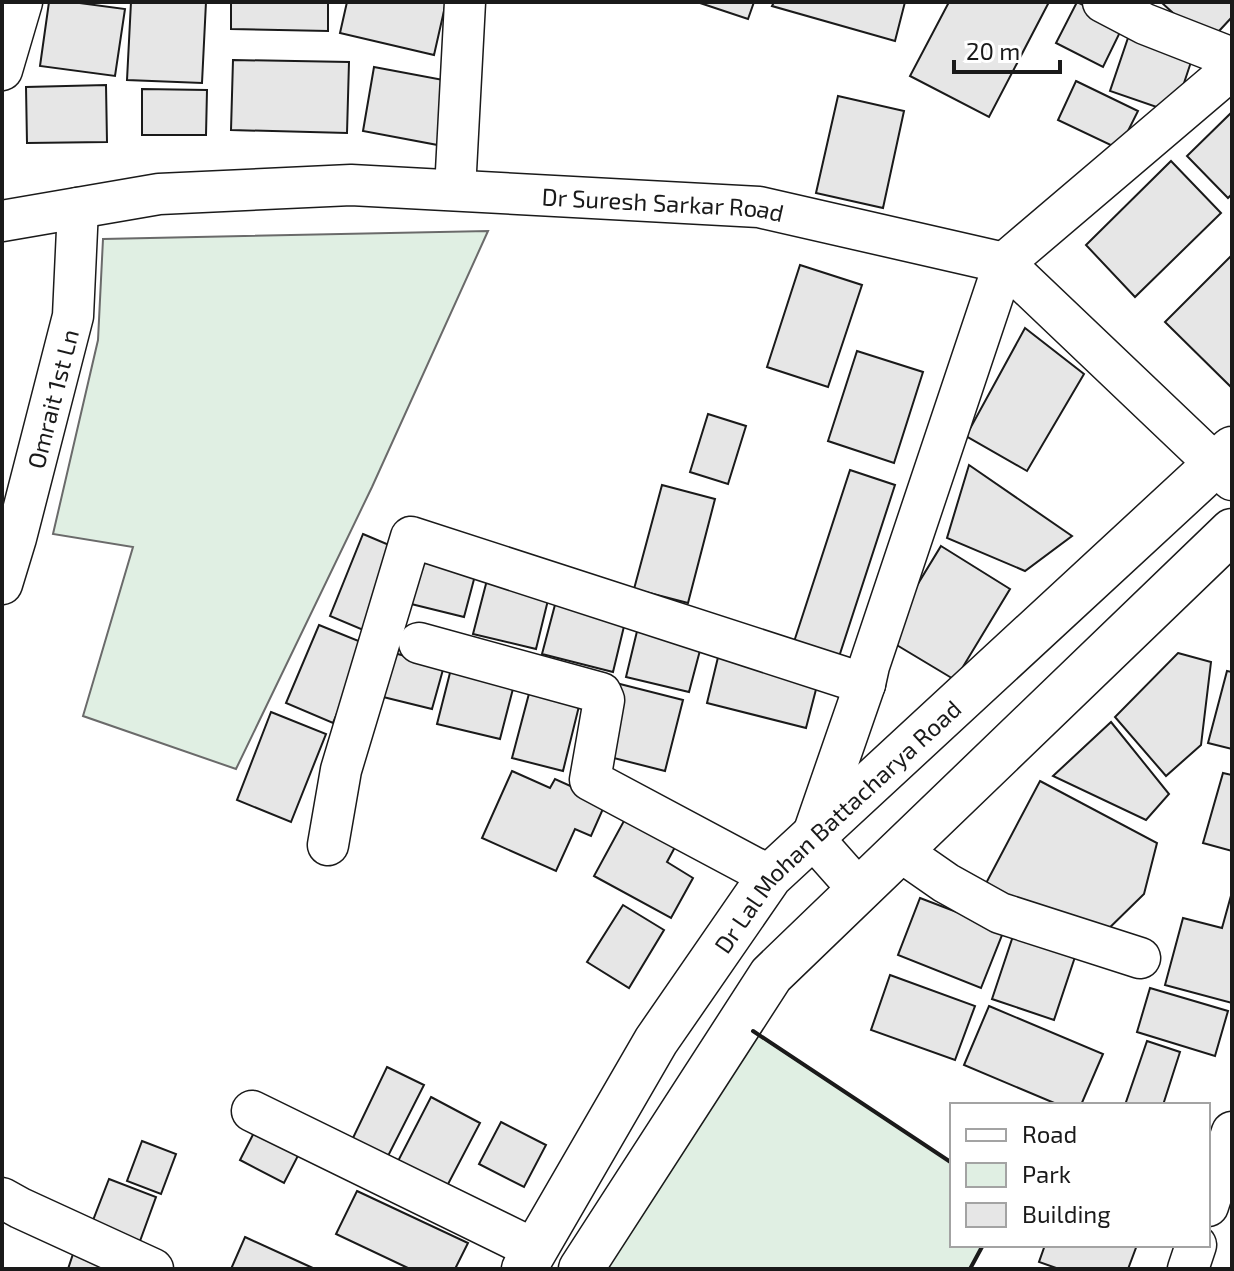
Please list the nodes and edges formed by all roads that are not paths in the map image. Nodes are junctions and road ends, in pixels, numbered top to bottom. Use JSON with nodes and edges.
{"nodes":[{"id":1,"x":22,"y":2,"type":"edge"},
{"id":2,"x":465,"y":2,"type":"edge"},
{"id":3,"x":1103,"y":2,"type":"edge"},
{"id":4,"x":1232,"y":58,"type":"edge"},
{"id":5,"x":1232,"y":69,"type":"edge"},
{"id":6,"x":2,"y":70,"type":"edge"},
{"id":7,"x":455,"y":190,"type":"junction"},
{"id":8,"x":78,"y":208,"type":"junction"},
{"id":9,"x":2,"y":221,"type":"edge"},
{"id":10,"x":1004,"y":263,"type":"junction"},
{"id":11,"x":1227,"y":465,"type":"edge"},
{"id":12,"x":1232,"y":531,"type":"edge"},
{"id":13,"x":2,"y":584,"type":"edge"},
{"id":14,"x":419,"y":643,"type":"dead end"},
{"id":15,"x":865,"y":684,"type":"junction"},
{"id":16,"x":812,"y":837,"type":"junction"},
{"id":17,"x":328,"y":845,"type":"dead end"},
{"id":18,"x":900,"y":851,"type":"junction"},
{"id":19,"x":770,"y":876,"type":"junction"},
{"id":20,"x":859,"y":890,"type":"junction"},
{"id":21,"x":1140,"y":958,"type":"dead end"},
{"id":22,"x":252,"y":1111,"type":"dead end"},
{"id":23,"x":1232,"y":1132,"type":"edge"},
{"id":24,"x":2,"y":1198,"type":"edge"},
{"id":25,"x":1210,"y":1200,"type":"edge"},
{"id":26,"x":1195,"y":1247,"type":"edge"},
{"id":27,"x":530,"y":1259,"type":"edge"},
{"id":28,"x":153,"y":1269,"type":"edge"},
{"id":29,"x":581,"y":1269,"type":"edge"},
{"id":30,"x":1188,"y":1269,"type":"edge"}],
"edges":[{"from":1,"to":6,"type":"street"},
{"from":2,"to":7,"type":"street"},
{"from":3,"to":4,"type":"street"},
{"from":5,"to":10,"type":"street"},
{"from":7,"to":8,"type":"street","name":"Dr Suresh Sarkar Road"},
{"from":7,"to":10,"type":"street","name":"Dr Suresh Sarkar Road"},
{"from":8,"to":9,"type":"street","name":"Dr Suresh Sarkar Road"},
{"from":8,"to":13,"type":"street","name":"Omrait 1st Ln"},
{"from":10,"to":11,"type":"street"},
{"from":10,"to":15,"type":"street"},
{"from":11,"to":16,"type":"main road","name":"Dr Lal Mohan Battacharya Road"},
{"from":12,"to":18,"type":"main road"},
{"from":14,"to":19,"type":"street"},
{"from":15,"to":16,"type":"street"},
{"from":15,"to":17,"type":"street"},
{"from":16,"to":19,"type":"main road","name":"Dr Lal Mohan Battacharya Road"},
{"from":16,"to":20,"type":"street"},
{"from":18,"to":20,"type":"main road"},
{"from":18,"to":21,"type":"street"},
{"from":19,"to":27,"type":"main road","name":"Dr Lal Mohan Battacharya Road"},
{"from":20,"to":29,"type":"main road"},
{"from":22,"to":27,"type":"street"},
{"from":23,"to":25,"type":"street"},
{"from":24,"to":28,"type":"street"},
{"from":26,"to":30,"type":"street"}]}
